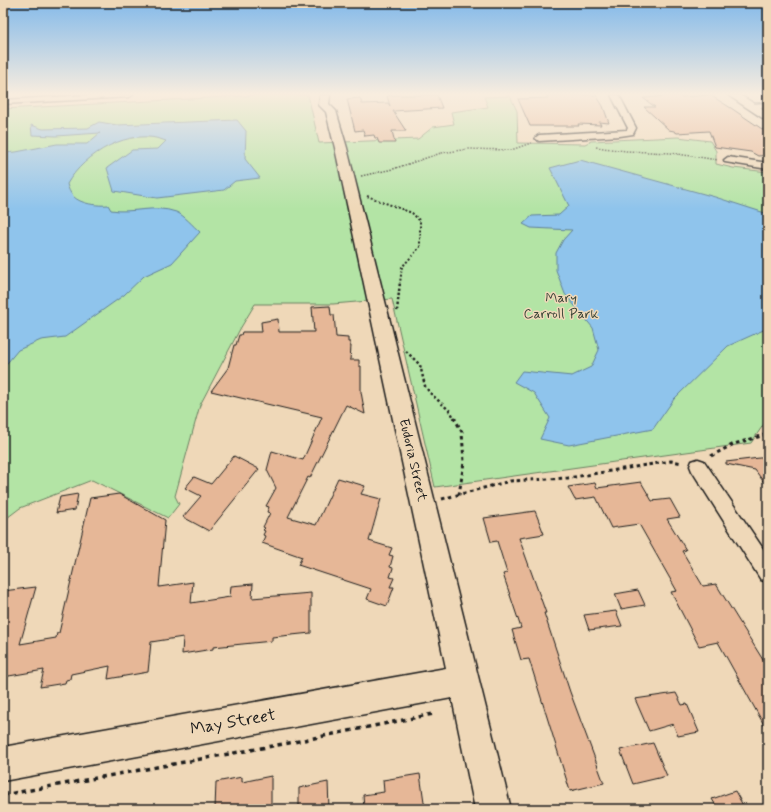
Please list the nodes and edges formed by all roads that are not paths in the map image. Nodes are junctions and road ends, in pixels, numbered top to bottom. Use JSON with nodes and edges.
{"nodes":[{"id":1,"x":337,"y":133,"type":"edge"},
{"id":2,"x":626,"y":133,"type":"edge"},
{"id":3,"x":539,"y":138,"type":"road end"},
{"id":4,"x":728,"y":160,"type":"road end"},
{"id":5,"x":768,"y":166,"type":"edge"},
{"id":6,"x":698,"y":466,"type":"road end"},
{"id":7,"x":768,"y":573,"type":"edge"},
{"id":8,"x":464,"y":680,"type":"junction"},
{"id":9,"x":3,"y":764,"type":"edge"},
{"id":10,"x":493,"y":809,"type":"edge"}],
"edges":[{"from":1,"to":8,"type":"street","name":"Eudoria Street"},
{"from":2,"to":3,"type":"street"},
{"from":4,"to":5,"type":"street"},
{"from":6,"to":7,"type":"street"},
{"from":8,"to":9,"type":"street","name":"May Street"},
{"from":8,"to":10,"type":"street","name":"Eudoria Street"}]}
